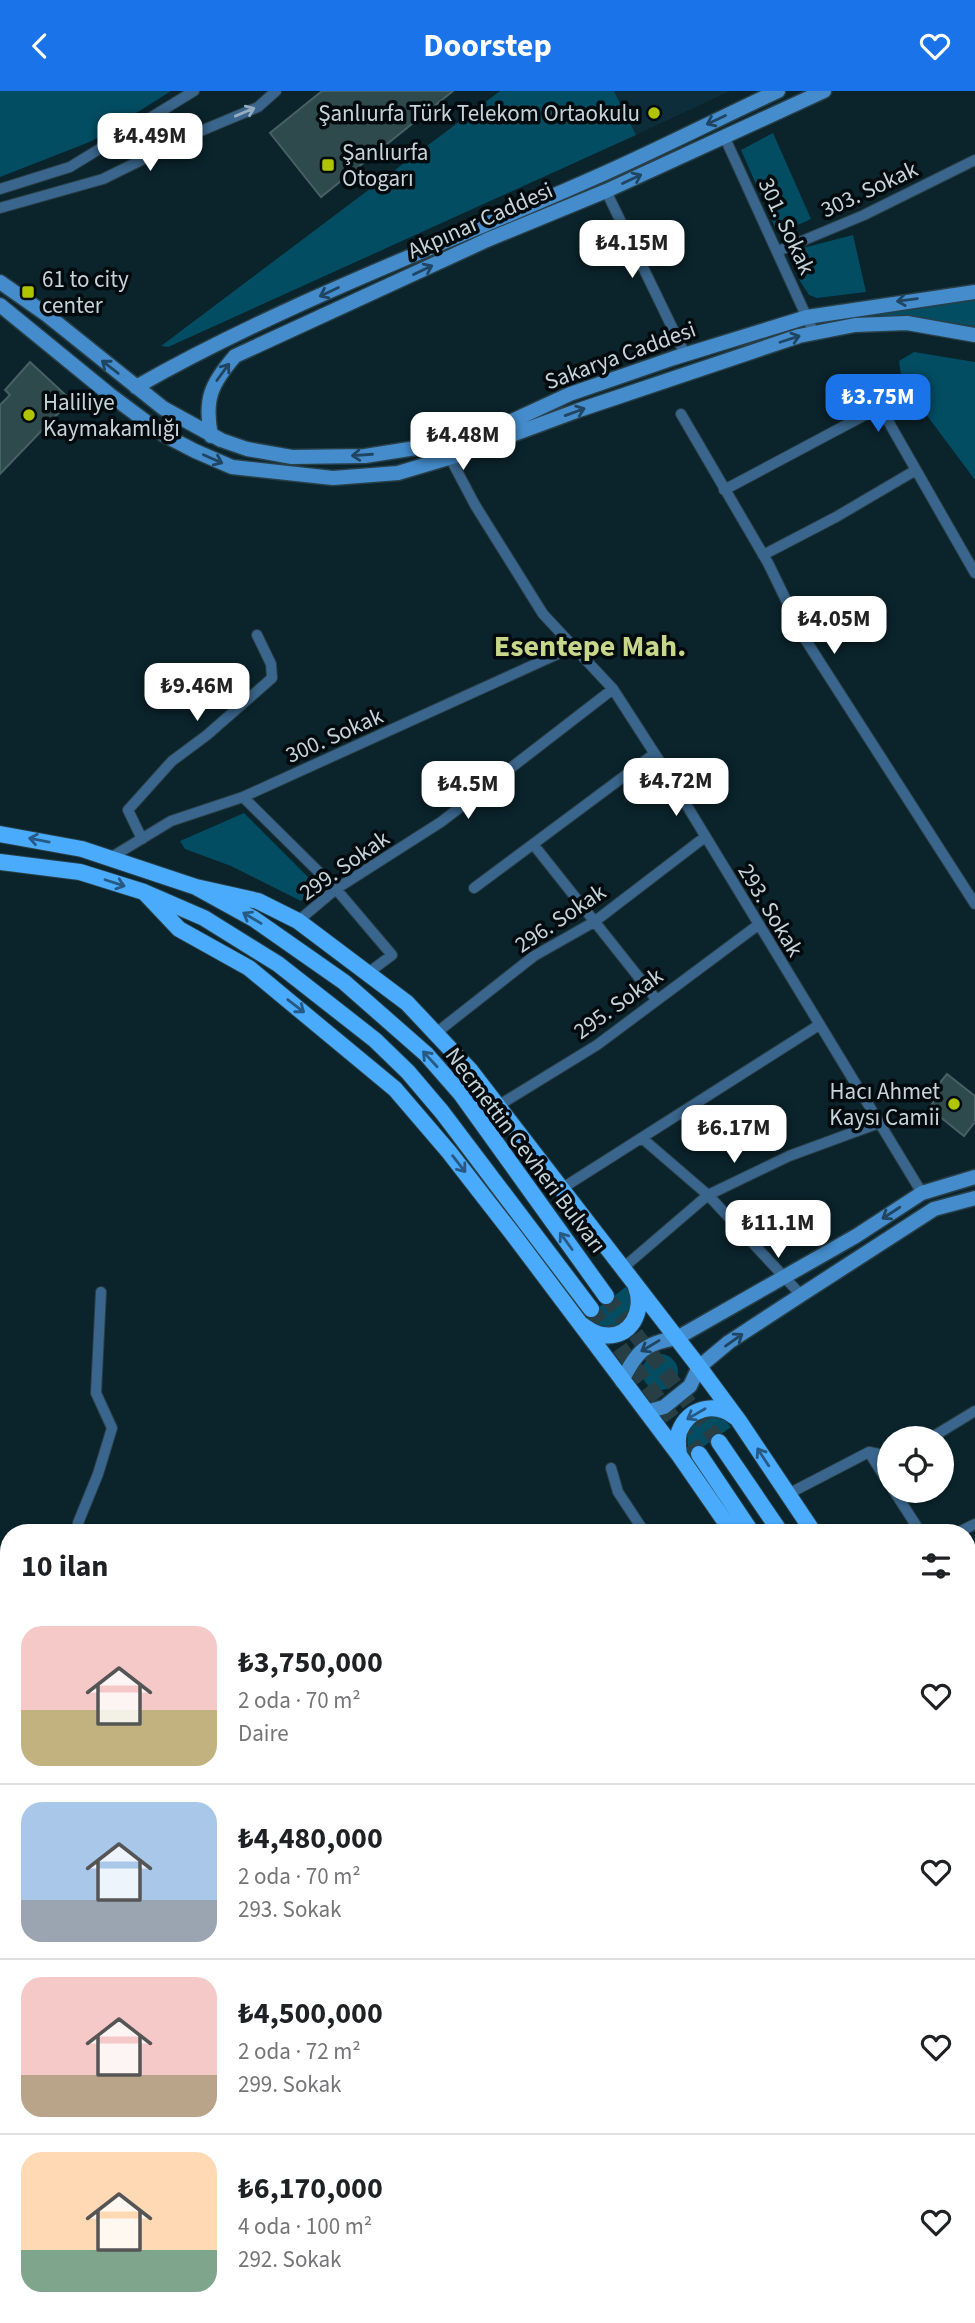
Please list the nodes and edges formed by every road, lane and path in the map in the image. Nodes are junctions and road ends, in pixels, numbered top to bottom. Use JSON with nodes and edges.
{"nodes":[{"id":1,"x":194,"y":91,"type":"edge"},
{"id":2,"x":276,"y":91,"type":"edge"},
{"id":3,"x":778,"y":91,"type":"edge"},
{"id":4,"x":824,"y":91,"type":"edge"},
{"id":5,"x":724,"y":136,"type":"junction"},
{"id":6,"x":975,"y":160,"type":"edge"},
{"id":7,"x":0,"y":189,"type":"edge"},
{"id":8,"x":606,"y":191,"type":"junction"},
{"id":9,"x":0,"y":208,"type":"edge"},
{"id":10,"x":778,"y":251,"type":"junction"},
{"id":11,"x":0,"y":282,"type":"edge"},
{"id":12,"x":975,"y":292,"type":"edge"},
{"id":13,"x":0,"y":305,"type":"edge"},
{"id":14,"x":807,"y":317,"type":"junction"},
{"id":15,"x":814,"y":333,"type":"junction"},
{"id":16,"x":975,"y":335,"type":"edge"},
{"id":17,"x":685,"y":355,"type":"junction"},
{"id":18,"x":136,"y":387,"type":"junction"},
{"id":19,"x":681,"y":414,"type":"dead end"},
{"id":20,"x":211,"y":436,"type":"junction"},
{"id":21,"x":444,"y":442,"type":"junction"},
{"id":22,"x":449,"y":458,"type":"junction"},
{"id":23,"x":916,"y":470,"type":"junction"},
{"id":24,"x":723,"y":490,"type":"junction"},
{"id":25,"x":763,"y":555,"type":"junction"},
{"id":26,"x":975,"y":573,"type":"edge"},
{"id":27,"x":257,"y":635,"type":"dead end"},
{"id":28,"x":573,"y":647,"type":"junction"},
{"id":29,"x":613,"y":689,"type":"junction"},
{"id":30,"x":654,"y":754,"type":"junction"},
{"id":31,"x":243,"y":797,"type":"junction"},
{"id":32,"x":0,"y":834,"type":"edge"},
{"id":33,"x":705,"y":837,"type":"junction"},
{"id":34,"x":142,"y":839,"type":"junction"},
{"id":35,"x":533,"y":844,"type":"junction"},
{"id":36,"x":110,"y":857,"type":"junction"},
{"id":37,"x":0,"y":862,"type":"edge"},
{"id":38,"x":196,"y":887,"type":"junction"},
{"id":39,"x":474,"y":888,"type":"dead end"},
{"id":40,"x":336,"y":890,"type":"junction"},
{"id":41,"x":144,"y":892,"type":"junction"},
{"id":42,"x":975,"y":904,"type":"edge"},
{"id":43,"x":298,"y":921,"type":"junction"},
{"id":44,"x":594,"y":922,"type":"junction"},
{"id":45,"x":758,"y":925,"type":"junction"},
{"id":46,"x":368,"y":973,"type":"junction"},
{"id":47,"x":656,"y":999,"type":"junction"},
{"id":48,"x":819,"y":1025,"type":"junction"},
{"id":49,"x":436,"y":1033,"type":"junction"},
{"id":50,"x":496,"y":1107,"type":"junction"},
{"id":51,"x":879,"y":1123,"type":"junction"},
{"id":52,"x":643,"y":1139,"type":"junction"},
{"id":53,"x":974,"y":1177,"type":"edge"},
{"id":54,"x":561,"y":1189,"type":"junction"},
{"id":55,"x":922,"y":1193,"type":"junction"},
{"id":56,"x":708,"y":1195,"type":"junction"},
{"id":57,"x":975,"y":1198,"type":"edge"},
{"id":58,"x":629,"y":1274,"type":"junction"},
{"id":59,"x":784,"y":1277,"type":"junction"},
{"id":60,"x":101,"y":1292,"type":"dead end"},
{"id":61,"x":801,"y":1294,"type":"junction"},
{"id":62,"x":606,"y":1296,"type":"tunnel mouth"},
{"id":63,"x":591,"y":1309,"type":"tunnel mouth"},
{"id":64,"x":577,"y":1322,"type":"junction"},
{"id":65,"x":677,"y":1338,"type":"junction"},
{"id":66,"x":699,"y":1367,"type":"junction"},
{"id":67,"x":622,"y":1381,"type":"junction"},
{"id":68,"x":975,"y":1411,"type":"edge"},
{"id":69,"x":646,"y":1412,"type":"junction"},
{"id":70,"x":739,"y":1421,"type":"junction"},
{"id":71,"x":950,"y":1426,"type":"edge"},
{"id":72,"x":719,"y":1442,"type":"tunnel mouth"},
{"id":73,"x":869,"y":1452,"type":"junction"},
{"id":74,"x":699,"y":1454,"type":"tunnel mouth"},
{"id":75,"x":877,"y":1454,"type":"edge"},
{"id":76,"x":679,"y":1455,"type":"junction"},
{"id":77,"x":877,"y":1465,"type":"edge"},
{"id":78,"x":611,"y":1468,"type":"dead end"},
{"id":79,"x":788,"y":1494,"type":"junction"},
{"id":80,"x":902,"y":1503,"type":"edge"},
{"id":81,"x":78,"y":1523,"type":"dead end"},
{"id":82,"x":639,"y":1524,"type":"edge"},
{"id":83,"x":727,"y":1524,"type":"edge"},
{"id":84,"x":746,"y":1524,"type":"edge"},
{"id":85,"x":775,"y":1524,"type":"edge"},
{"id":86,"x":808,"y":1524,"type":"edge"},
{"id":87,"x":915,"y":1524,"type":"edge"}],
"edges":[{"from":1,"to":7,"type":"street"},
{"from":9,"to":2,"type":"street","one_way":true},
{"from":3,"to":18,"type":"main road","name":"Akpınar Caddesi","one_way":true},
{"from":4,"to":5,"type":"main road","name":"Akpınar Caddesi"},
{"from":8,"to":5,"type":"main road","name":"Akpınar Caddesi","one_way":true},
{"from":5,"to":10,"type":"street","name":"301. Sokak"},
{"from":6,"to":10,"type":"street","name":"303. Sokak"},
{"from":8,"to":17,"type":"street"},
{"from":20,"to":8,"type":"main road","name":"Akpınar Caddesi","one_way":true},
{"from":10,"to":14,"type":"street","name":"301. Sokak"},
{"from":18,"to":11,"type":"main road","name":"Sakarya Caddesi","one_way":true},
{"from":12,"to":14,"type":"main road","name":"Sakarya Caddesi","one_way":true},
{"from":13,"to":22,"type":"main road","name":"Sakarya Caddesi","one_way":true},
{"from":14,"to":15,"type":"street","name":"301. Sokak"},
{"from":14,"to":17,"type":"main road","name":"Sakarya Caddesi"},
{"from":15,"to":16,"type":"main road","name":"Sakarya Caddesi"},
{"from":22,"to":15,"type":"main road","name":"Sakarya Caddesi","one_way":true},
{"from":17,"to":21,"type":"main road","name":"Sakarya Caddesi"},
{"from":18,"to":20,"type":"main road","name":"Sakarya Caddesi"},
{"from":19,"to":24,"type":"street"},
{"from":21,"to":20,"type":"main road","name":"Sakarya Caddesi","one_way":true},
{"from":21,"to":22,"type":"street","name":"293. Sokak"},
{"from":22,"to":28,"type":"street","name":"293. Sokak"},
{"from":23,"to":24,"type":"street"},
{"from":23,"to":25,"type":"street"},
{"from":23,"to":26,"type":"street"},
{"from":24,"to":25,"type":"street"},
{"from":25,"to":42,"type":"street"},
{"from":27,"to":34,"type":"street"},
{"from":28,"to":29,"type":"street","name":"293. Sokak"},
{"from":28,"to":31,"type":"street","name":"300. Sokak"},
{"from":29,"to":30,"type":"street","name":"293. Sokak"},
{"from":29,"to":40,"type":"street","name":"299. Sokak"},
{"from":30,"to":33,"type":"street","name":"293. Sokak"},
{"from":30,"to":35,"type":"street"},
{"from":31,"to":34,"type":"street","name":"300. Sokak"},
{"from":31,"to":40,"type":"street"},
{"from":36,"to":32,"type":"main road","name":"Necmettin Cevheri Bulvarı","one_way":true},
{"from":33,"to":44,"type":"street","name":"296. Sokak"},
{"from":33,"to":45,"type":"street","name":"293. Sokak"},
{"from":34,"to":36,"type":"street","name":"300. Sokak"},
{"from":35,"to":39,"type":"street"},
{"from":35,"to":44,"type":"street"},
{"from":36,"to":38,"type":"main road","name":"Necmettin Cevheri Bulvarı"},
{"from":37,"to":41,"type":"main road","name":"Necmettin Cevheri Bulvarı","one_way":true},
{"from":38,"to":43,"type":"main road"},
{"from":62,"to":38,"type":"main road","name":"Necmettin Cevheri Bulvarı","one_way":true},
{"from":40,"to":43,"type":"street","name":"299. Sokak"},
{"from":40,"to":46,"type":"street"},
{"from":41,"to":63,"type":"main road","name":"Necmettin Cevheri Bulvarı"},
{"from":41,"to":64,"type":"main road","one_way":true},
{"from":43,"to":46,"type":"main road"},
{"from":44,"to":47,"type":"street"},
{"from":44,"to":49,"type":"street","name":"296. Sokak"},
{"from":45,"to":47,"type":"street","name":"295. Sokak"},
{"from":45,"to":48,"type":"street","name":"293. Sokak"},
{"from":46,"to":49,"type":"main road"},
{"from":47,"to":50,"type":"street","name":"295. Sokak"},
{"from":48,"to":51,"type":"street","name":"293. Sokak"},
{"from":48,"to":52,"type":"street"},
{"from":49,"to":50,"type":"main road"},
{"from":50,"to":54,"type":"main road"},
{"from":51,"to":55,"type":"street","name":"293. Sokak"},
{"from":51,"to":56,"type":"street"},
{"from":52,"to":54,"type":"street"},
{"from":52,"to":56,"type":"street"},
{"from":53,"to":55,"type":"main road"},
{"from":54,"to":58,"type":"main road"},
{"from":55,"to":59,"type":"main road","one_way":true},
{"from":56,"to":58,"type":"street"},
{"from":56,"to":59,"type":"street"},
{"from":57,"to":61,"type":"main road"},
{"from":58,"to":64,"type":"main road"},
{"from":58,"to":65,"type":"main road"},
{"from":59,"to":61,"type":"street"},
{"from":59,"to":65,"type":"main road"},
{"from":60,"to":81,"type":"street"},
{"from":66,"to":61,"type":"main road","one_way":true},
{"from":64,"to":67,"type":"main road"},
{"from":65,"to":66,"type":"main road"},
{"from":65,"to":67,"type":"main road","one_way":true},
{"from":66,"to":69,"type":"main road"},
{"from":66,"to":70,"type":"main road"},
{"from":67,"to":69,"type":"main road"},
{"from":68,"to":71,"type":"street"},
{"from":69,"to":76,"type":"main road"},
{"from":70,"to":76,"type":"main road","one_way":true},
{"from":79,"to":70,"type":"main road","one_way":true},
{"from":72,"to":85,"type":"main road"},
{"from":73,"to":75,"type":"street"},
{"from":73,"to":77,"type":"street"},
{"from":73,"to":79,"type":"street"},
{"from":74,"to":84,"type":"main road"},
{"from":76,"to":83,"type":"main road"},
{"from":78,"to":82,"type":"street"},
{"from":79,"to":86,"type":"main road"},
{"from":80,"to":87,"type":"street"}]}
